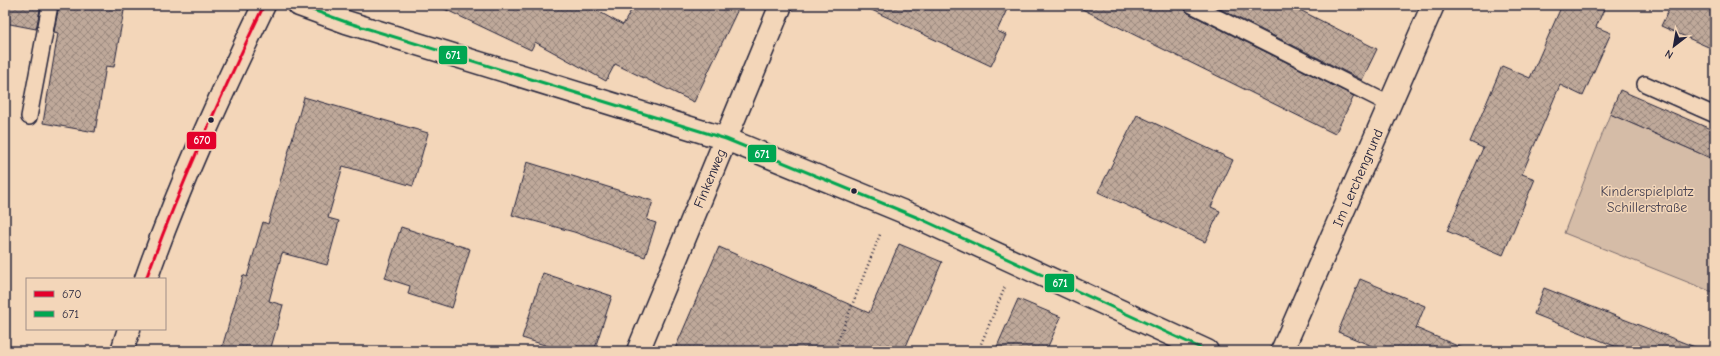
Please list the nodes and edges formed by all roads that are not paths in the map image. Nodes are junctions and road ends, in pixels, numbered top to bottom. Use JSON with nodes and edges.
{"nodes":[{"id":1,"x":50,"y":5,"type":"edge"},
{"id":2,"x":264,"y":5,"type":"edge"},
{"id":3,"x":299,"y":5,"type":"edge"},
{"id":4,"x":782,"y":5,"type":"edge"},
{"id":5,"x":1192,"y":5,"type":"edge"},
{"id":6,"x":1433,"y":5,"type":"edge"},
{"id":7,"x":1645,"y":84,"type":"dead end"},
{"id":8,"x":1389,"y":104,"type":"junction"},
{"id":9,"x":1715,"y":115,"type":"edge"},
{"id":10,"x":29,"y":117,"type":"dead end"},
{"id":11,"x":726,"y":139,"type":"junction"},
{"id":12,"x":146,"y":278,"type":"edge"},
{"id":13,"x":129,"y":330,"type":"edge"},
{"id":14,"x":122,"y":351,"type":"edge"},
{"id":15,"x":638,"y":351,"type":"edge"},
{"id":16,"x":1207,"y":351,"type":"edge"},
{"id":17,"x":1282,"y":351,"type":"edge"}],
"edges":[{"from":1,"to":10,"type":"lane"},
{"from":2,"to":12,"type":"street"},
{"from":3,"to":11,"type":"street"},
{"from":4,"to":11,"type":"street","name":"Finkenweg"},
{"from":5,"to":8,"type":"lane"},
{"from":6,"to":8,"type":"street","name":"Im Lerchengrund"},
{"from":7,"to":9,"type":"lane"},
{"from":8,"to":17,"type":"street","name":"Im Lerchengrund"},
{"from":11,"to":15,"type":"street","name":"Finkenweg"},
{"from":11,"to":16,"type":"street"},
{"from":13,"to":14,"type":"street"}]}
